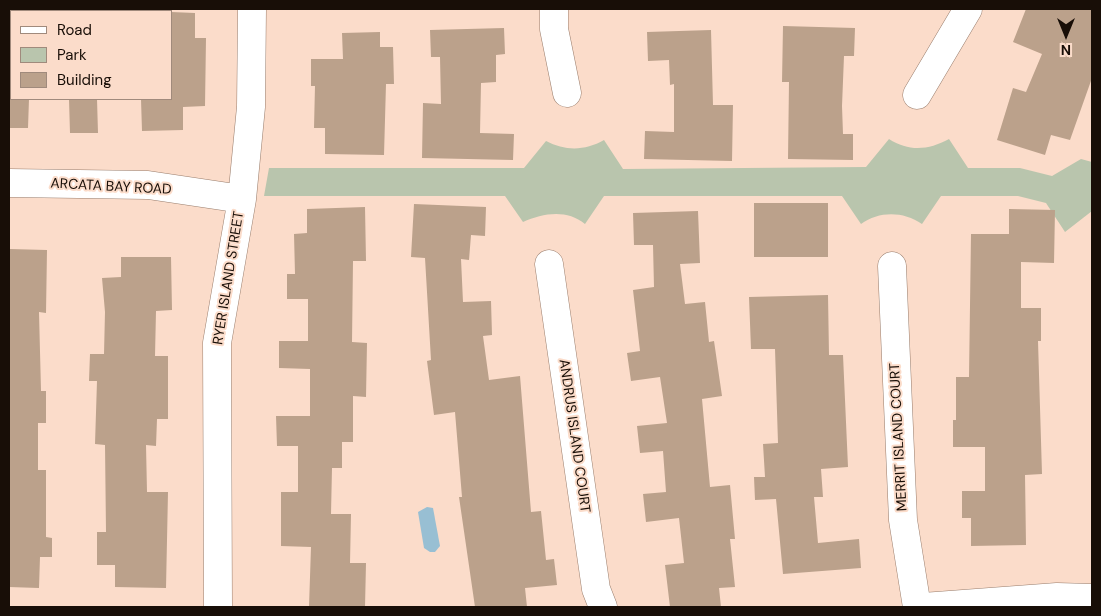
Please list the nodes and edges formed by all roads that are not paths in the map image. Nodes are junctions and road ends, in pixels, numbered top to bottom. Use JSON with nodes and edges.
{"nodes":[{"id":1,"x":252,"y":9,"type":"edge"},
{"id":2,"x":554,"y":9,"type":"edge"},
{"id":3,"x":968,"y":9,"type":"edge"},
{"id":4,"x":567,"y":93,"type":"dead end"},
{"id":5,"x":918,"y":95,"type":"dead end"},
{"id":6,"x":9,"y":183,"type":"edge"},
{"id":7,"x":242,"y":199,"type":"junction"},
{"id":8,"x":549,"y":264,"type":"dead end"},
{"id":9,"x":892,"y":266,"type":"dead end"},
{"id":10,"x":1092,"y":598,"type":"edge"},
{"id":11,"x":218,"y":607,"type":"edge"},
{"id":12,"x":603,"y":607,"type":"edge"},
{"id":13,"x":917,"y":607,"type":"edge"},
{"id":14,"x":923,"y":607,"type":"edge"}],
"edges":[{"from":1,"to":7,"type":"street","name":"RYER ISLAND STREET"},
{"from":2,"to":4,"type":"street"},
{"from":3,"to":5,"type":"street"},
{"from":6,"to":7,"type":"street","name":"ARCATA BAY ROAD"},
{"from":7,"to":11,"type":"street","name":"RYER ISLAND STREET"},
{"from":8,"to":12,"type":"street","name":"ANDRUS ISLAND COURT"},
{"from":9,"to":13,"type":"street","name":"MERRIT ISLAND COURT"},
{"from":10,"to":14,"type":"street"}]}
